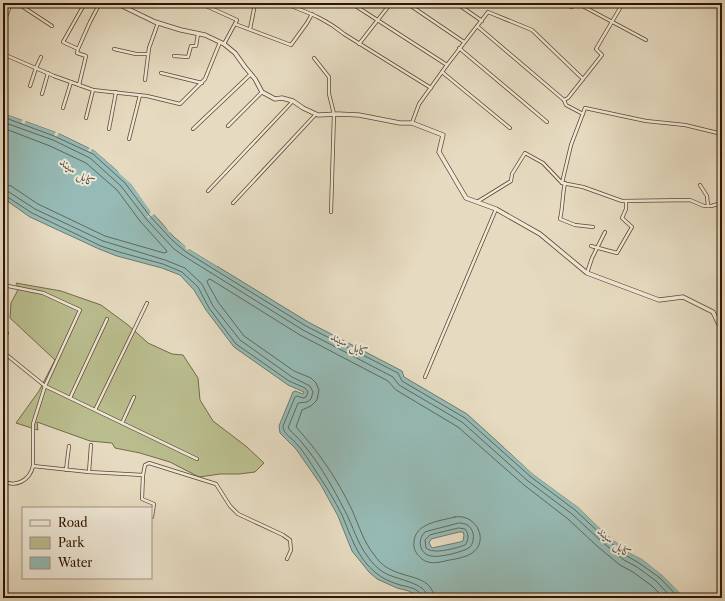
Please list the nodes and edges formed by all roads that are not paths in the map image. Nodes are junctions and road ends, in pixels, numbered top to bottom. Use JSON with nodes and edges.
{"nodes":[{"id":1,"x":11,"y":3,"type":"edge"},
{"id":2,"x":17,"y":3,"type":"edge"},
{"id":3,"x":85,"y":3,"type":"edge"},
{"id":4,"x":100,"y":3,"type":"edge"},
{"id":5,"x":116,"y":3,"type":"edge"},
{"id":6,"x":254,"y":3,"type":"edge"},
{"id":7,"x":351,"y":3,"type":"edge"},
{"id":8,"x":391,"y":3,"type":"edge"},
{"id":9,"x":456,"y":3,"type":"edge"},
{"id":10,"x":561,"y":3,"type":"edge"},
{"id":11,"x":576,"y":3,"type":"edge"},
{"id":12,"x":623,"y":3,"type":"edge"},
{"id":13,"x":204,"y":5,"type":"dead end"},
{"id":14,"x":291,"y":6,"type":"dead end"},
{"id":15,"x":410,"y":6,"type":"dead end"},
{"id":16,"x":312,"y":14,"type":"junction"},
{"id":17,"x":6,"y":17,"type":"dead end"},
{"id":18,"x":377,"y":20,"type":"junction"},
{"id":19,"x":482,"y":21,"type":"junction"},
{"id":20,"x":612,"y":22,"type":"junction"},
{"id":21,"x":158,"y":23,"type":"junction"},
{"id":22,"x":235,"y":24,"type":"junction"},
{"id":23,"x":52,"y":26,"type":"dead end"},
{"id":24,"x":477,"y":26,"type":"junction"},
{"id":25,"x":250,"y":30,"type":"junction"},
{"id":26,"x":198,"y":34,"type":"junction"},
{"id":27,"x":646,"y":40,"type":"dead end"},
{"id":28,"x":464,"y":42,"type":"junction"},
{"id":29,"x":222,"y":43,"type":"junction"},
{"id":30,"x":359,"y":44,"type":"junction"},
{"id":31,"x":459,"y":48,"type":"junction"},
{"id":32,"x":78,"y":49,"type":"junction"},
{"id":33,"x":114,"y":49,"type":"dead end"},
{"id":34,"x":3,"y":54,"type":"edge"},
{"id":35,"x":148,"y":54,"type":"junction"},
{"id":36,"x":174,"y":56,"type":"dead end"},
{"id":37,"x":41,"y":57,"type":"dead end"},
{"id":38,"x":314,"y":58,"type":"dead end"},
{"id":39,"x":447,"y":65,"type":"junction"},
{"id":40,"x":36,"y":68,"type":"junction"},
{"id":41,"x":442,"y":72,"type":"junction"},
{"id":42,"x":48,"y":73,"type":"junction"},
{"id":43,"x":161,"y":73,"type":"dead end"},
{"id":44,"x":251,"y":74,"type":"junction"},
{"id":45,"x":584,"y":79,"type":"junction"},
{"id":46,"x":145,"y":80,"type":"dead end"},
{"id":47,"x":71,"y":82,"type":"junction"},
{"id":48,"x":202,"y":82,"type":"junction"},
{"id":49,"x":79,"y":85,"type":"junction"},
{"id":50,"x":30,"y":86,"type":"dead end"},
{"id":51,"x":431,"y":88,"type":"junction"},
{"id":52,"x":93,"y":90,"type":"junction"},
{"id":53,"x":116,"y":92,"type":"junction"},
{"id":54,"x":262,"y":92,"type":"junction"},
{"id":55,"x":42,"y":94,"type":"dead end"},
{"id":56,"x":140,"y":95,"type":"junction"},
{"id":57,"x":564,"y":100,"type":"junction"},
{"id":58,"x":293,"y":101,"type":"junction"},
{"id":59,"x":63,"y":108,"type":"dead end"},
{"id":60,"x":316,"y":114,"type":"junction"},
{"id":61,"x":334,"y":114,"type":"junction"},
{"id":62,"x":583,"y":114,"type":"junction"},
{"id":63,"x":86,"y":118,"type":"dead end"},
{"id":64,"x":547,"y":122,"type":"dead end"},
{"id":65,"x":412,"y":123,"type":"junction"},
{"id":66,"x":228,"y":126,"type":"dead end"},
{"id":67,"x":510,"y":128,"type":"dead end"},
{"id":68,"x":109,"y":129,"type":"dead end"},
{"id":69,"x":193,"y":129,"type":"dead end"},
{"id":70,"x":722,"y":134,"type":"edge"},
{"id":71,"x":129,"y":139,"type":"dead end"},
{"id":72,"x":564,"y":183,"type":"junction"},
{"id":73,"x":700,"y":185,"type":"dead end"},
{"id":74,"x":208,"y":191,"type":"dead end"},
{"id":75,"x":626,"y":201,"type":"junction"},
{"id":76,"x":476,"y":202,"type":"junction"},
{"id":77,"x":233,"y":203,"type":"dead end"},
{"id":78,"x":722,"y":203,"type":"edge"},
{"id":79,"x":708,"y":206,"type":"junction"},
{"id":80,"x":496,"y":209,"type":"junction"},
{"id":81,"x":331,"y":212,"type":"dead end"},
{"id":82,"x":594,"y":227,"type":"dead end"},
{"id":83,"x":605,"y":232,"type":"dead end"},
{"id":84,"x":591,"y":246,"type":"dead end"},
{"id":85,"x":598,"y":248,"type":"junction"},
{"id":86,"x":587,"y":274,"type":"junction"},
{"id":87,"x":3,"y":285,"type":"edge"},
{"id":88,"x":147,"y":303,"type":"dead end"},
{"id":89,"x":107,"y":319,"type":"dead end"},
{"id":90,"x":3,"y":330,"type":"edge"},
{"id":91,"x":722,"y":331,"type":"edge"},
{"id":92,"x":7,"y":333,"type":"dead end"},
{"id":93,"x":3,"y":352,"type":"edge"},
{"id":94,"x":425,"y":378,"type":"dead end"},
{"id":95,"x":45,"y":386,"type":"junction"},
{"id":96,"x":134,"y":397,"type":"dead end"},
{"id":97,"x":70,"y":398,"type":"junction"},
{"id":98,"x":95,"y":410,"type":"junction"},
{"id":99,"x":122,"y":423,"type":"junction"},
{"id":100,"x":92,"y":445,"type":"dead end"},
{"id":101,"x":69,"y":446,"type":"dead end"},
{"id":102,"x":197,"y":459,"type":"dead end"},
{"id":103,"x":33,"y":466,"type":"junction"},
{"id":104,"x":66,"y":470,"type":"junction"},
{"id":105,"x":89,"y":472,"type":"junction"},
{"id":106,"x":143,"y":475,"type":"junction"},
{"id":107,"x":3,"y":481,"type":"edge"},
{"id":108,"x":152,"y":517,"type":"dead end"},
{"id":109,"x":287,"y":559,"type":"dead end"},
{"id":110,"x":3,"y":587,"type":"edge"},
{"id":111,"x":7,"y":598,"type":"edge"}],
"edges":[{"from":1,"to":17,"type":"street"},
{"from":2,"to":23,"type":"street"},
{"from":3,"to":32,"type":"street"},
{"from":4,"to":32,"type":"street"},
{"from":5,"to":21,"type":"street"},
{"from":6,"to":25,"type":"street"},
{"from":7,"to":18,"type":"street"},
{"from":8,"to":18,"type":"street"},
{"from":9,"to":19,"type":"street"},
{"from":10,"to":11,"type":"street"},
{"from":11,"to":20,"type":"street"},
{"from":12,"to":20,"type":"street"},
{"from":13,"to":22,"type":"street"},
{"from":14,"to":16,"type":"street"},
{"from":15,"to":28,"type":"street"},
{"from":16,"to":25,"type":"street"},
{"from":16,"to":30,"type":"street"},
{"from":18,"to":30,"type":"street"},
{"from":18,"to":39,"type":"street"},
{"from":19,"to":24,"type":"street"},
{"from":19,"to":45,"type":"street"},
{"from":20,"to":27,"type":"street"},
{"from":20,"to":45,"type":"street"},
{"from":21,"to":26,"type":"street"},
{"from":21,"to":35,"type":"street"},
{"from":22,"to":25,"type":"street"},
{"from":22,"to":29,"type":"street"},
{"from":24,"to":28,"type":"street"},
{"from":24,"to":57,"type":"street"},
{"from":26,"to":29,"type":"street"},
{"from":26,"to":36,"type":"street"},
{"from":28,"to":31,"type":"street"},
{"from":29,"to":44,"type":"street"},
{"from":29,"to":48,"type":"street"},
{"from":30,"to":51,"type":"street"},
{"from":31,"to":39,"type":"street"},
{"from":31,"to":64,"type":"street"},
{"from":32,"to":49,"type":"street"},
{"from":33,"to":35,"type":"street"},
{"from":34,"to":40,"type":"street"},
{"from":35,"to":46,"type":"street"},
{"from":37,"to":40,"type":"street"},
{"from":38,"to":61,"type":"street"},
{"from":39,"to":41,"type":"street"},
{"from":40,"to":42,"type":"street"},
{"from":40,"to":50,"type":"street"},
{"from":41,"to":51,"type":"street"},
{"from":41,"to":67,"type":"street"},
{"from":42,"to":47,"type":"street"},
{"from":42,"to":55,"type":"street"},
{"from":43,"to":48,"type":"street"},
{"from":44,"to":54,"type":"street"},
{"from":44,"to":69,"type":"street"},
{"from":45,"to":57,"type":"street"},
{"from":47,"to":49,"type":"street"},
{"from":47,"to":59,"type":"street"},
{"from":48,"to":56,"type":"street"},
{"from":49,"to":52,"type":"street"},
{"from":51,"to":65,"type":"street"},
{"from":52,"to":53,"type":"street"},
{"from":52,"to":63,"type":"street"},
{"from":53,"to":56,"type":"street"},
{"from":53,"to":68,"type":"street"},
{"from":54,"to":58,"type":"street"},
{"from":54,"to":66,"type":"street"},
{"from":56,"to":71,"type":"street"},
{"from":57,"to":62,"type":"street"},
{"from":58,"to":60,"type":"street"},
{"from":58,"to":74,"type":"street"},
{"from":60,"to":61,"type":"street"},
{"from":60,"to":77,"type":"street"},
{"from":61,"to":65,"type":"street"},
{"from":61,"to":81,"type":"street"},
{"from":62,"to":70,"type":"street"},
{"from":62,"to":72,"type":"street"},
{"from":65,"to":76,"type":"street"},
{"from":72,"to":75,"type":"street"},
{"from":72,"to":76,"type":"street"},
{"from":72,"to":82,"type":"street"},
{"from":73,"to":79,"type":"street"},
{"from":75,"to":79,"type":"street"},
{"from":75,"to":85,"type":"street"},
{"from":76,"to":80,"type":"street"},
{"from":78,"to":79,"type":"street"},
{"from":80,"to":86,"type":"street"},
{"from":80,"to":94,"type":"street"},
{"from":83,"to":85,"type":"street"},
{"from":84,"to":85,"type":"street"},
{"from":85,"to":86,"type":"street"},
{"from":86,"to":91,"type":"street"},
{"from":87,"to":95,"type":"street"},
{"from":88,"to":98,"type":"street"},
{"from":89,"to":97,"type":"street"},
{"from":90,"to":92,"type":"street"},
{"from":93,"to":95,"type":"street"},
{"from":95,"to":97,"type":"street"},
{"from":95,"to":103,"type":"street"},
{"from":96,"to":99,"type":"street"},
{"from":97,"to":98,"type":"street"},
{"from":98,"to":99,"type":"street"},
{"from":99,"to":102,"type":"street"},
{"from":100,"to":105,"type":"street"},
{"from":101,"to":104,"type":"street"},
{"from":103,"to":104,"type":"street"},
{"from":103,"to":107,"type":"street"},
{"from":104,"to":105,"type":"street"},
{"from":105,"to":106,"type":"street"},
{"from":106,"to":108,"type":"street"},
{"from":106,"to":109,"type":"street"},
{"from":110,"to":111,"type":"street"}]}
